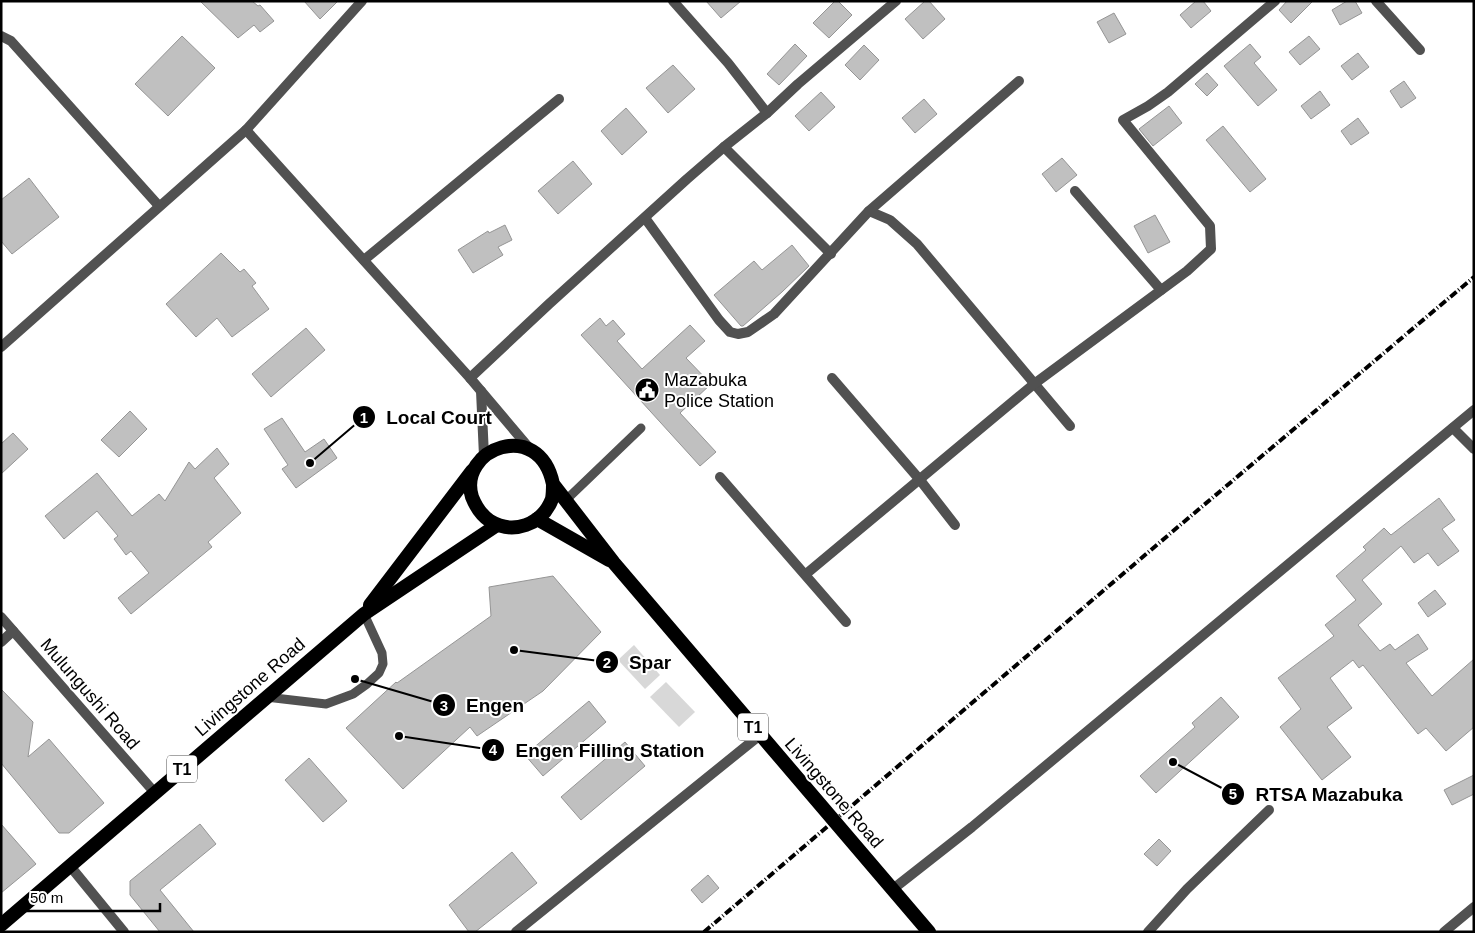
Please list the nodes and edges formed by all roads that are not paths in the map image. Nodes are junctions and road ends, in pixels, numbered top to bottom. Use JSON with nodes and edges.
{"nodes":[{"id":1,"x":362,"y":1,"type":"edge"},
{"id":2,"x":673,"y":1,"type":"edge"},
{"id":3,"x":896,"y":1,"type":"edge"},
{"id":4,"x":1275,"y":1,"type":"edge"},
{"id":5,"x":1376,"y":1,"type":"edge"},
{"id":6,"x":1,"y":36,"type":"edge"},
{"id":7,"x":1420,"y":50,"type":"dead end"},
{"id":8,"x":1019,"y":81,"type":"dead end"},
{"id":9,"x":559,"y":100,"type":"dead end"},
{"id":10,"x":767,"y":113,"type":"junction"},
{"id":11,"x":246,"y":130,"type":"junction"},
{"id":12,"x":724,"y":148,"type":"junction"},
{"id":13,"x":1075,"y":191,"type":"dead end"},
{"id":14,"x":159,"y":206,"type":"junction"},
{"id":15,"x":869,"y":212,"type":"junction"},
{"id":16,"x":645,"y":218,"type":"junction"},
{"id":17,"x":831,"y":254,"type":"junction"},
{"id":18,"x":364,"y":260,"type":"junction"},
{"id":19,"x":1161,"y":290,"type":"junction"},
{"id":20,"x":1,"y":347,"type":"edge"},
{"id":21,"x":470,"y":378,"type":"junction"},
{"id":22,"x":832,"y":378,"type":"dead end"},
{"id":23,"x":1034,"y":384,"type":"junction"},
{"id":24,"x":480,"y":391,"type":"junction"},
{"id":25,"x":1474,"y":410,"type":"edge"},
{"id":26,"x":1070,"y":426,"type":"dead end"},
{"id":27,"x":641,"y":428,"type":"dead end"},
{"id":28,"x":1453,"y":428,"type":"junction"},
{"id":29,"x":1474,"y":448,"type":"edge"},
{"id":30,"x":530,"y":449,"type":"junction"},
{"id":31,"x":481,"y":460,"type":"junction"},
{"id":32,"x":720,"y":477,"type":"dead end"},
{"id":33,"x":920,"y":480,"type":"junction"},
{"id":34,"x":554,"y":484,"type":"junction"},
{"id":35,"x":566,"y":500,"type":"junction"},
{"id":36,"x":537,"y":519,"type":"junction"},
{"id":37,"x":955,"y":525,"type":"dead end"},
{"id":38,"x":497,"y":526,"type":"junction"},
{"id":39,"x":614,"y":563,"type":"junction"},
{"id":40,"x":806,"y":574,"type":"junction"},
{"id":41,"x":364,"y":614,"type":"junction"},
{"id":42,"x":1,"y":617,"type":"edge"},
{"id":43,"x":846,"y":622,"type":"dead end"},
{"id":44,"x":13,"y":631,"type":"junction"},
{"id":45,"x":1,"y":642,"type":"edge"},
{"id":46,"x":266,"y":698,"type":"junction"},
{"id":47,"x":760,"y":735,"type":"junction"},
{"id":48,"x":155,"y":793,"type":"junction"},
{"id":49,"x":1269,"y":810,"type":"dead end"},
{"id":50,"x":70,"y":866,"type":"junction"},
{"id":51,"x":894,"y":889,"type":"junction"},
{"id":52,"x":1474,"y":907,"type":"edge"},
{"id":53,"x":1,"y":925,"type":"edge"},
{"id":54,"x":124,"y":932,"type":"edge"},
{"id":55,"x":516,"y":932,"type":"edge"},
{"id":56,"x":929,"y":932,"type":"edge"},
{"id":57,"x":1148,"y":932,"type":"edge"},
{"id":58,"x":1444,"y":932,"type":"edge"}],
"edges":[{"from":1,"to":11,"type":"street"},
{"from":2,"to":10,"type":"street"},
{"from":3,"to":10,"type":"street"},
{"from":4,"to":19,"type":"street"},
{"from":5,"to":7,"type":"street"},
{"from":6,"to":14,"type":"street"},
{"from":8,"to":15,"type":"street"},
{"from":9,"to":18,"type":"street"},
{"from":10,"to":12,"type":"street"},
{"from":11,"to":14,"type":"street"},
{"from":11,"to":18,"type":"street"},
{"from":12,"to":16,"type":"street"},
{"from":12,"to":17,"type":"street"},
{"from":13,"to":19,"type":"street"},
{"from":14,"to":20,"type":"street"},
{"from":15,"to":17,"type":"street"},
{"from":15,"to":23,"type":"street"},
{"from":16,"to":17,"type":"street"},
{"from":16,"to":21,"type":"street"},
{"from":18,"to":21,"type":"street"},
{"from":19,"to":23,"type":"street"},
{"from":21,"to":24,"type":"street"},
{"from":22,"to":33,"type":"street"},
{"from":23,"to":26,"type":"street"},
{"from":23,"to":33,"type":"street"},
{"from":24,"to":30,"type":"street"},
{"from":24,"to":31,"type":"street"},
{"from":25,"to":28,"type":"street"},
{"from":27,"to":35,"type":"lane"},
{"from":28,"to":29,"type":"street"},
{"from":28,"to":51,"type":"street"},
{"from":30,"to":31,"type":"highway"},
{"from":30,"to":34,"type":"highway","name":"Livingstone Road","number":"T1"},
{"from":31,"to":38,"type":"highway"},
{"from":31,"to":41,"type":"highway","name":"Livingstone Road","number":"T1"},
{"from":32,"to":40,"type":"street"},
{"from":33,"to":37,"type":"street"},
{"from":33,"to":40,"type":"street"},
{"from":34,"to":35,"type":"highway","name":"Livingstone Road","number":"T1"},
{"from":34,"to":36,"type":"highway"},
{"from":35,"to":39,"type":"highway","name":"Livingstone Road","number":"T1"},
{"from":36,"to":38,"type":"highway"},
{"from":36,"to":39,"type":"highway","name":"Livingstone Road","number":"T1"},
{"from":38,"to":41,"type":"highway","name":"Livingstone Road","number":"T1"},
{"from":39,"to":47,"type":"highway","name":"Livingstone Road","number":"T1"},
{"from":40,"to":43,"type":"street"},
{"from":41,"to":46,"type":"highway","name":"Livingstone Road","number":"T1"},
{"from":41,"to":46,"type":"lane"},
{"from":42,"to":44,"type":"street","name":"Mulungushi Road"},
{"from":44,"to":45,"type":"street"},
{"from":44,"to":48,"type":"street","name":"Mulungushi Road"},
{"from":46,"to":48,"type":"highway","name":"Livingstone Road","number":"T1"},
{"from":47,"to":51,"type":"highway","name":"Livingstone Road","number":"T1"},
{"from":47,"to":55,"type":"street"},
{"from":48,"to":50,"type":"highway","name":"Livingstone Road","number":"T1"},
{"from":49,"to":57,"type":"street"},
{"from":50,"to":53,"type":"highway","name":"Livingstone Road","number":"T1"},
{"from":50,"to":54,"type":"street"},
{"from":51,"to":56,"type":"highway","name":"Livingstone Road","number":"T1"},
{"from":52,"to":58,"type":"street"}]}
